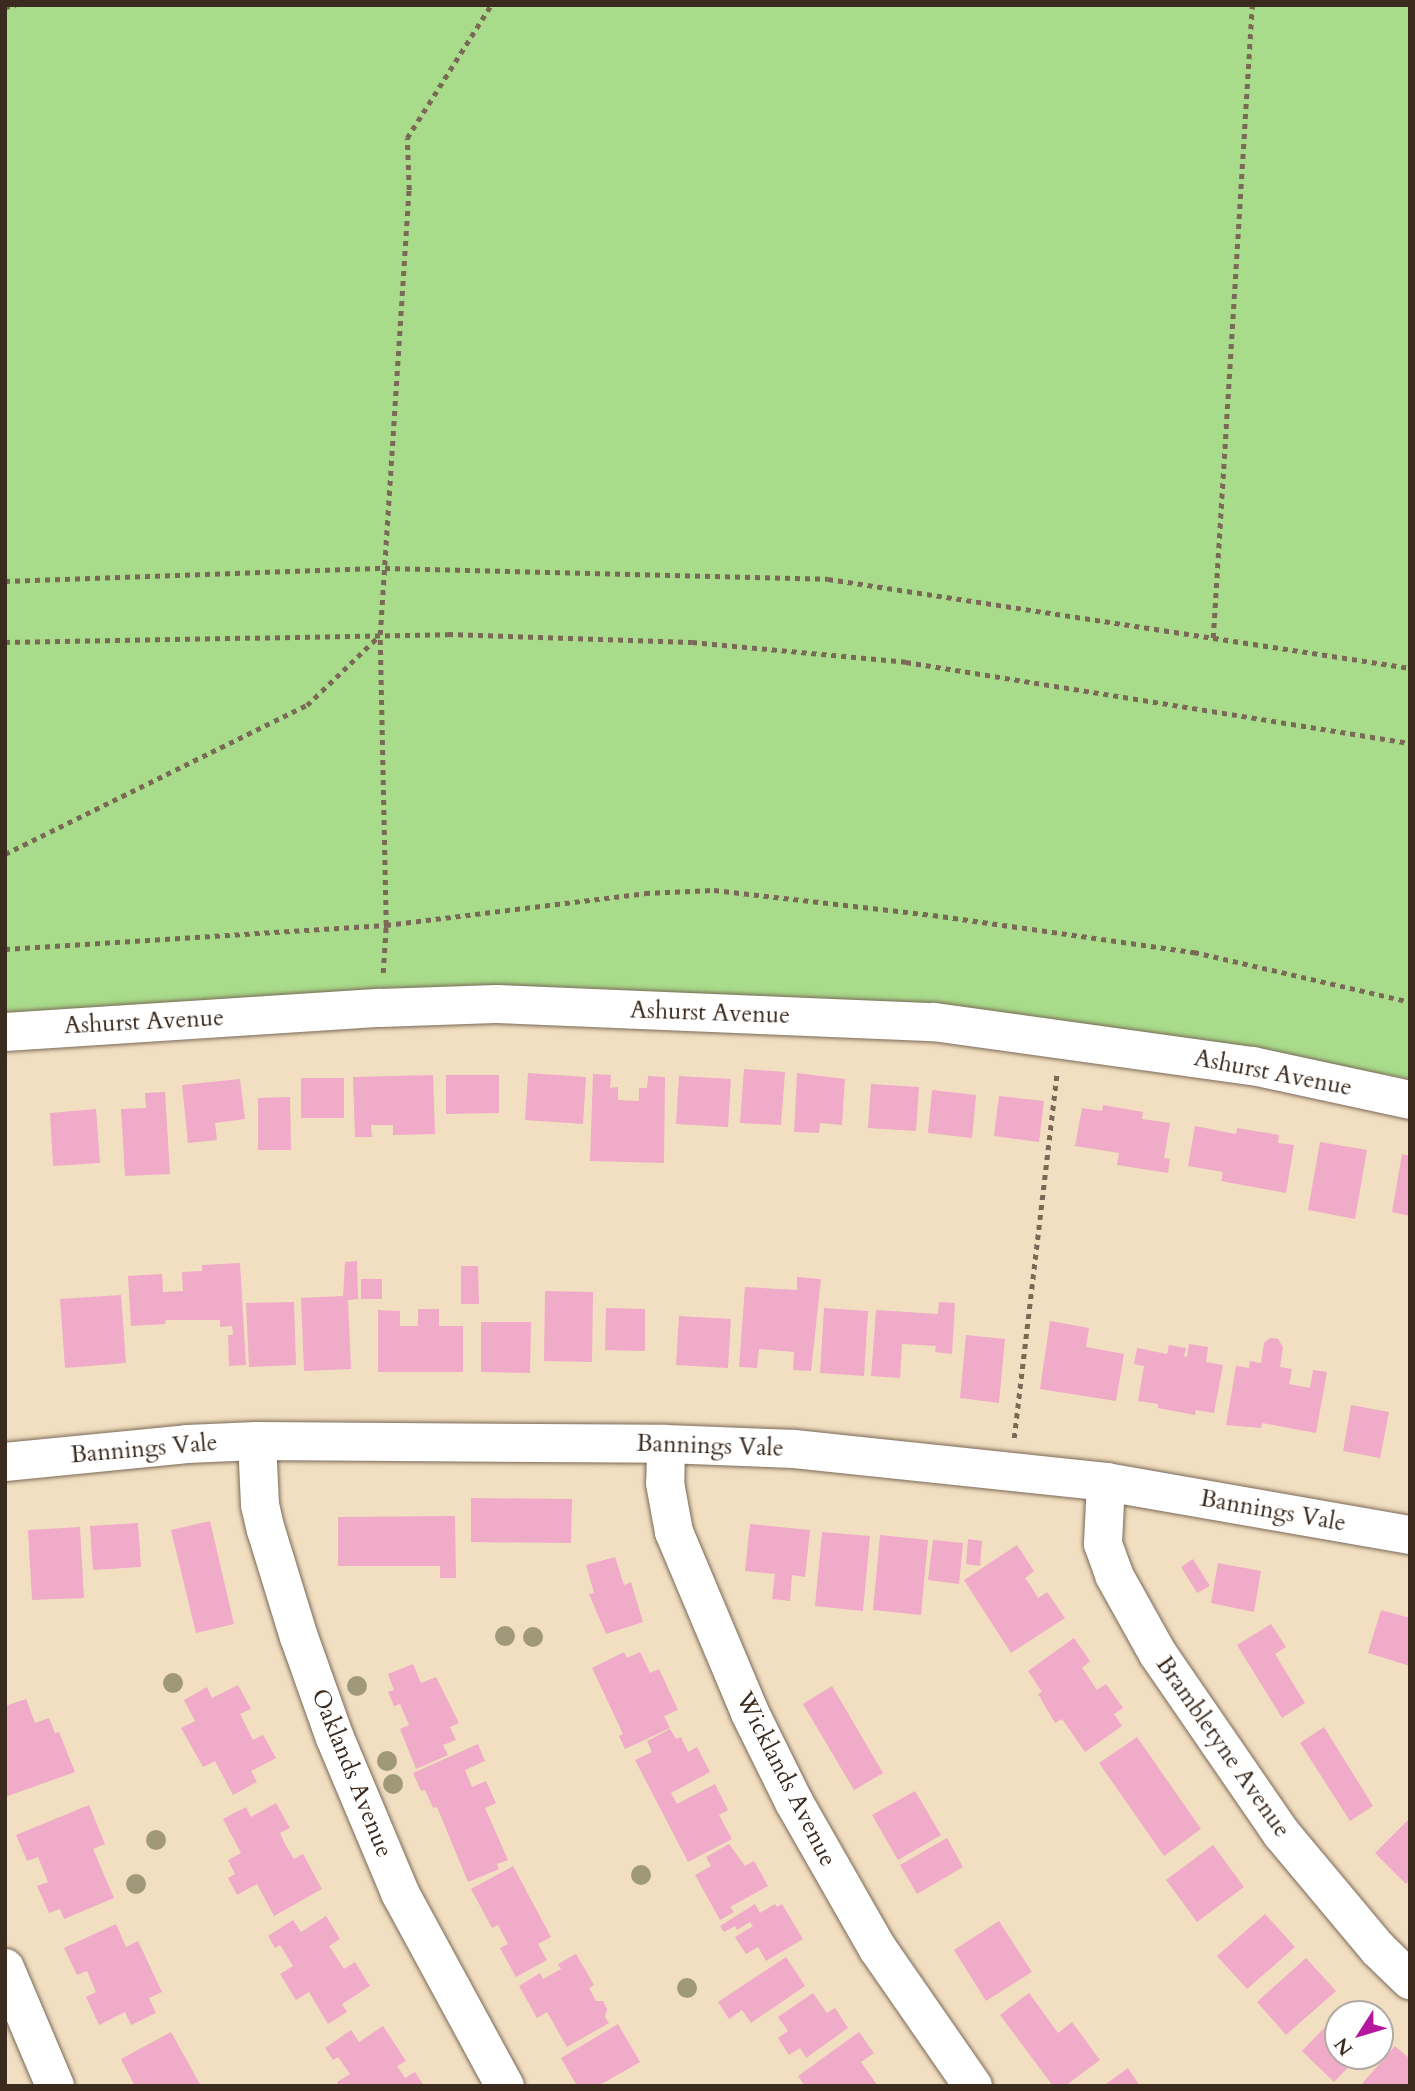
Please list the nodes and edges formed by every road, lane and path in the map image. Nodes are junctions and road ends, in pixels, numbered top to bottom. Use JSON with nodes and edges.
{"nodes":[{"id":1,"x":16,"y":5,"type":"edge"},
{"id":2,"x":491,"y":5,"type":"edge"},
{"id":3,"x":1252,"y":5,"type":"edge"},
{"id":4,"x":5,"y":7,"type":"edge"},
{"id":5,"x":385,"y":568,"type":"junction"},
{"id":6,"x":5,"y":581,"type":"edge"},
{"id":7,"x":380,"y":635,"type":"junction"},
{"id":8,"x":1213,"y":638,"type":"junction"},
{"id":9,"x":5,"y":642,"type":"edge"},
{"id":10,"x":1410,"y":668,"type":"edge"},
{"id":11,"x":1410,"y":743,"type":"edge"},
{"id":12,"x":5,"y":854,"type":"edge"},
{"id":13,"x":386,"y":925,"type":"junction"},
{"id":14,"x":5,"y":949,"type":"edge"},
{"id":15,"x":1410,"y":1002,"type":"edge"},
{"id":16,"x":380,"y":1008,"type":"junction"},
{"id":17,"x":5,"y":1032,"type":"edge"},
{"id":18,"x":1060,"y":1039,"type":"junction"},
{"id":19,"x":1410,"y":1100,"type":"edge"},
{"id":20,"x":257,"y":1441,"type":"junction"},
{"id":21,"x":666,"y":1444,"type":"junction"},
{"id":22,"x":5,"y":1462,"type":"edge"},
{"id":23,"x":1010,"y":1470,"type":"junction"},
{"id":24,"x":1106,"y":1482,"type":"junction"},
{"id":25,"x":1410,"y":1535,"type":"edge"},
{"id":26,"x":5,"y":1968,"type":"edge"},
{"id":27,"x":1410,"y":1979,"type":"edge"},
{"id":28,"x":17,"y":2030,"type":"edge"},
{"id":29,"x":55,"y":2086,"type":"edge"},
{"id":30,"x":505,"y":2086,"type":"edge"},
{"id":31,"x":973,"y":2086,"type":"edge"}],
"edges":[{"from":1,"to":4,"type":"path"},
{"from":2,"to":5,"type":"path"},
{"from":3,"to":8,"type":"path"},
{"from":5,"to":6,"type":"path"},
{"from":5,"to":7,"type":"path"},
{"from":5,"to":8,"type":"path"},
{"from":7,"to":9,"type":"path"},
{"from":7,"to":11,"type":"path"},
{"from":7,"to":12,"type":"path"},
{"from":7,"to":13,"type":"path"},
{"from":8,"to":10,"type":"path"},
{"from":13,"to":14,"type":"path"},
{"from":13,"to":15,"type":"path"},
{"from":13,"to":16,"type":"path"},
{"from":16,"to":17,"type":"street","name":"Ashurst Avenue"},
{"from":16,"to":18,"type":"street","name":"Ashurst Avenue"},
{"from":18,"to":19,"type":"street","name":"Ashurst Avenue"},
{"from":18,"to":23,"type":"path"},
{"from":20,"to":21,"type":"street","name":"Bannings Vale"},
{"from":20,"to":22,"type":"street","name":"Bannings Vale"},
{"from":20,"to":30,"type":"street","name":"Oaklands Avenue"},
{"from":21,"to":23,"type":"street","name":"Bannings Vale"},
{"from":21,"to":31,"type":"street","name":"Wicklands Avenue"},
{"from":23,"to":24,"type":"street","name":"Bannings Vale"},
{"from":24,"to":25,"type":"street","name":"Bannings Vale"},
{"from":24,"to":27,"type":"street","name":"Brambletyne Avenue"},
{"from":26,"to":28,"type":"street"},
{"from":28,"to":29,"type":"street"}]}
